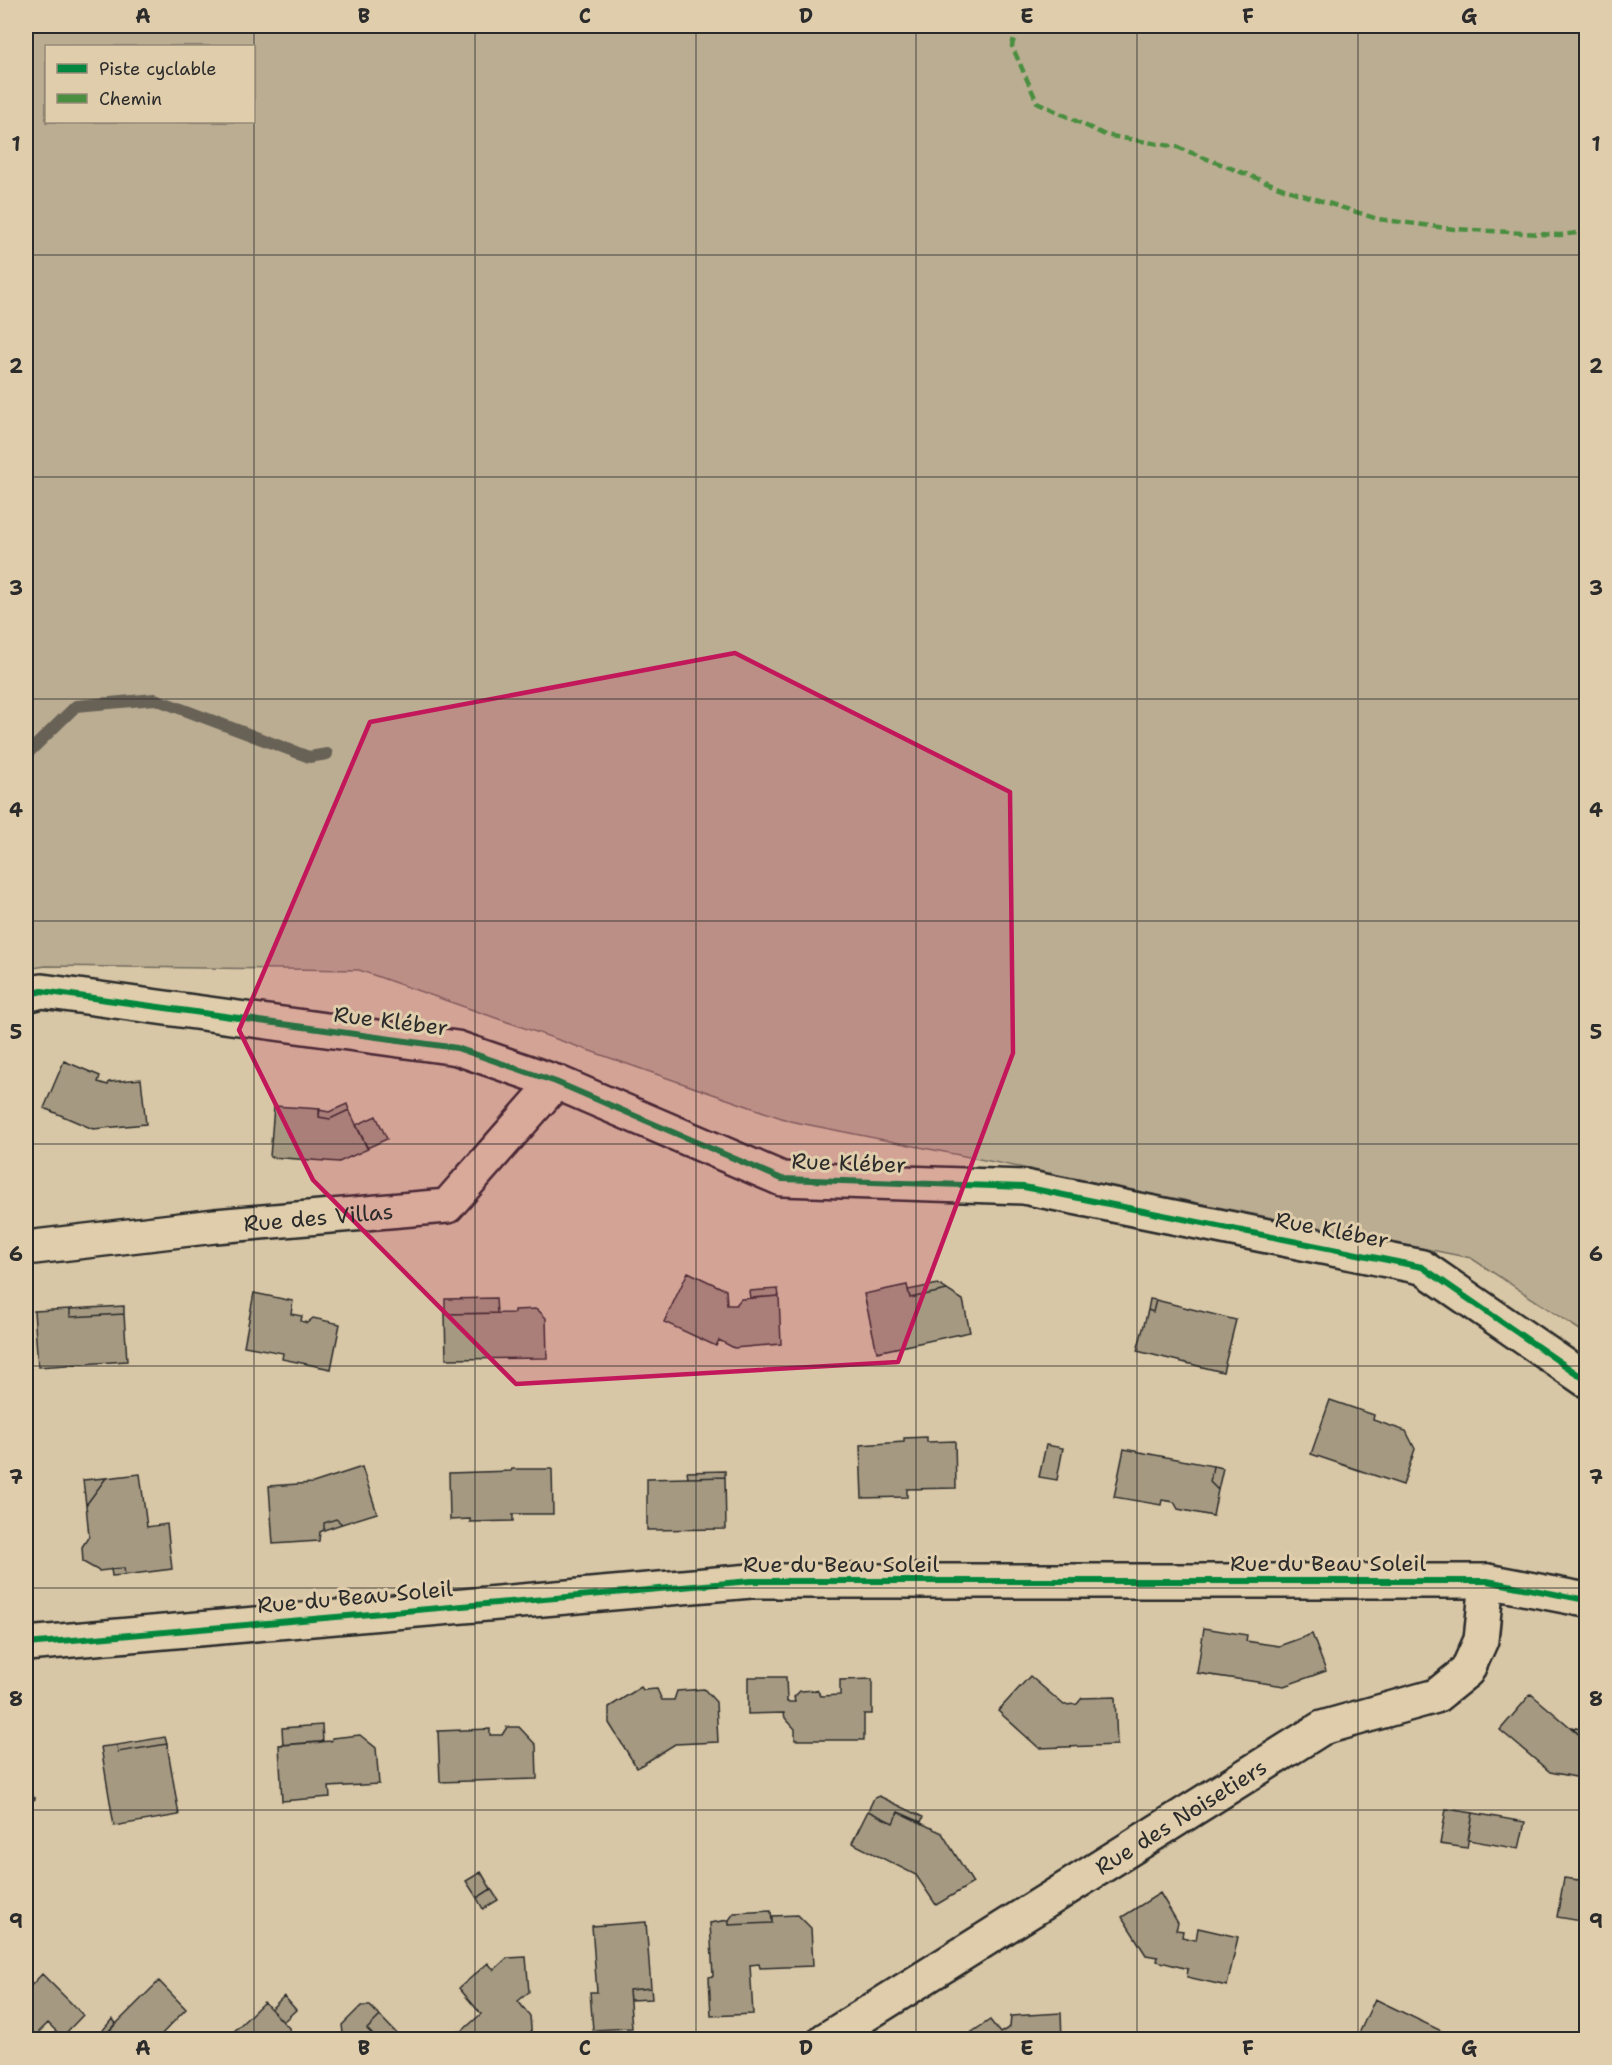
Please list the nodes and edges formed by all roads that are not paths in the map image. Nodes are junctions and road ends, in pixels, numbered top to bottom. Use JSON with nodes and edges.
{"nodes":[{"id":1,"x":26,"y":995,"type":"edge"},
{"id":2,"x":556,"y":1082,"type":"junction"},
{"id":3,"x":26,"y":1248,"type":"edge"},
{"id":4,"x":1587,"y":1380,"type":"edge"},
{"id":5,"x":1487,"y":1581,"type":"junction"},
{"id":6,"x":1587,"y":1600,"type":"edge"},
{"id":7,"x":26,"y":1644,"type":"edge"},
{"id":8,"x":825,"y":2040,"type":"edge"}],
"edges":[{"from":1,"to":2,"type":"street","name":"Rue Kléber"},
{"from":2,"to":3,"type":"street","name":"Rue des Villas"},
{"from":2,"to":4,"type":"street","name":"Rue Kléber"},
{"from":5,"to":6,"type":"street","name":"Rue du Beau Soleil"},
{"from":5,"to":7,"type":"street","name":"Rue du Beau Soleil"},
{"from":5,"to":8,"type":"street","name":"Rue des Noisetiers"}]}
